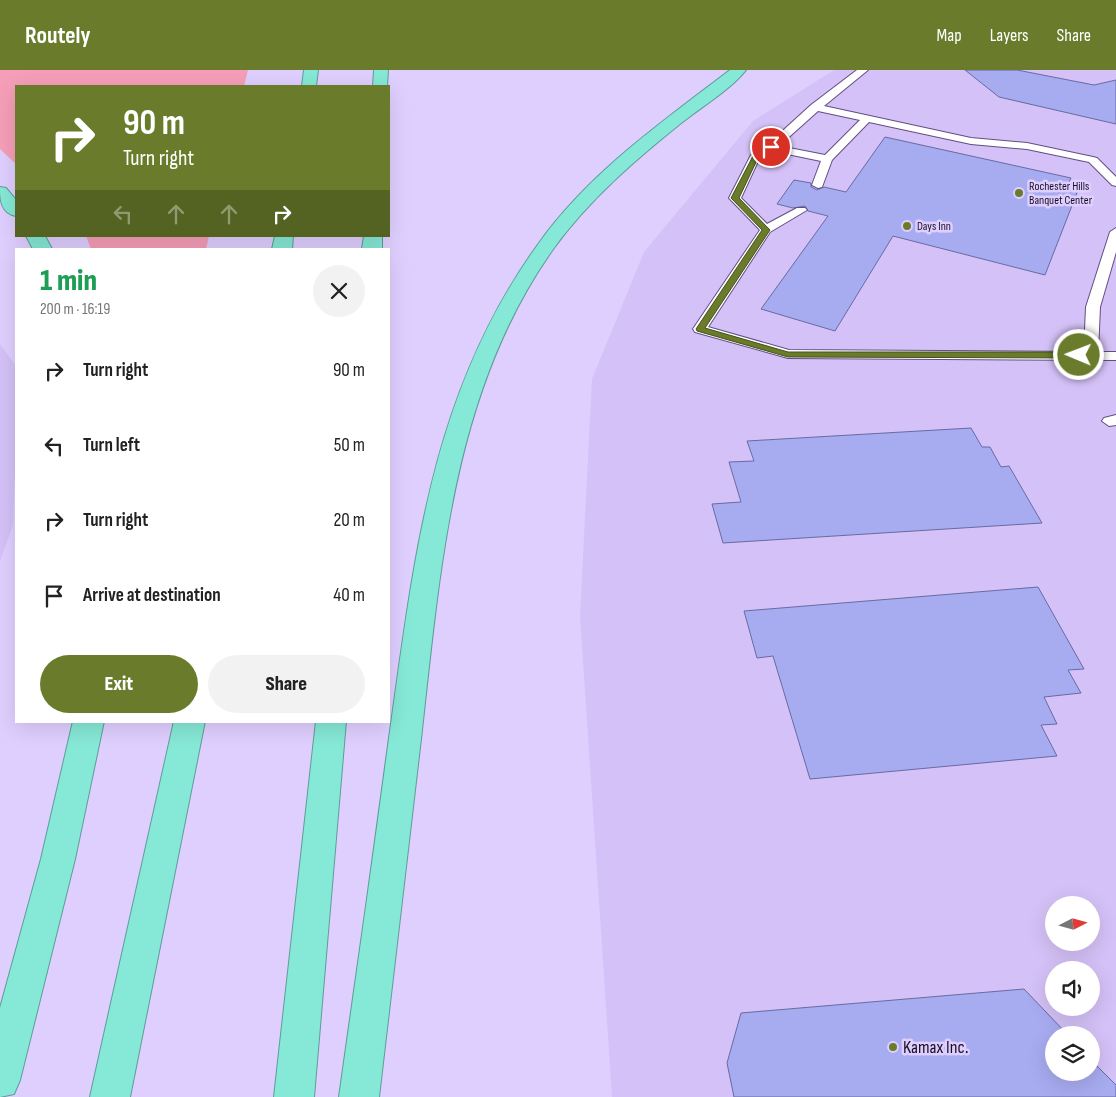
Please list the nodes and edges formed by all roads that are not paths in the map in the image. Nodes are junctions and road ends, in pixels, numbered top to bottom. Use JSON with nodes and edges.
{"nodes":[{"id":1,"x":311,"y":70,"type":"edge"},
{"id":2,"x":381,"y":70,"type":"edge"},
{"id":3,"x":739,"y":70,"type":"edge"},
{"id":4,"x":863,"y":70,"type":"edge"},
{"id":5,"x":309,"y":85,"type":"edge"},
{"id":6,"x":380,"y":85,"type":"edge"},
{"id":7,"x":815,"y":107,"type":"junction"},
{"id":8,"x":866,"y":119,"type":"junction"},
{"id":9,"x":771,"y":147,"type":"junction"},
{"id":10,"x":827,"y":159,"type":"junction"},
{"id":11,"x":1116,"y":183,"type":"edge"},
{"id":12,"x":818,"y":185,"type":"dead end"},
{"id":13,"x":0,"y":192,"type":"edge"},
{"id":14,"x":15,"y":210,"type":"edge"},
{"id":15,"x":801,"y":210,"type":"dead end"},
{"id":16,"x":766,"y":230,"type":"junction"},
{"id":17,"x":1116,"y":232,"type":"edge"},
{"id":18,"x":36,"y":237,"type":"edge"},
{"id":19,"x":42,"y":248,"type":"edge"},
{"id":20,"x":1091,"y":355,"type":"junction"},
{"id":21,"x":1116,"y":356,"type":"edge"},
{"id":22,"x":89,"y":723,"type":"edge"},
{"id":23,"x":190,"y":723,"type":"edge"},
{"id":24,"x":331,"y":723,"type":"edge"},
{"id":25,"x":0,"y":1080,"type":"edge"},
{"id":26,"x":110,"y":1097,"type":"edge"},
{"id":27,"x":294,"y":1097,"type":"edge"},
{"id":28,"x":359,"y":1097,"type":"edge"}],
"edges":[{"from":1,"to":5,"type":"highway"},
{"from":2,"to":6,"type":"highway"},
{"from":3,"to":28,"type":"highway"},
{"from":4,"to":7,"type":"lane"},
{"from":7,"to":8,"type":"lane"},
{"from":7,"to":9,"type":"lane"},
{"from":8,"to":10,"type":"lane"},
{"from":8,"to":11,"type":"lane"},
{"from":9,"to":10,"type":"lane"},
{"from":9,"to":16,"type":"lane"},
{"from":10,"to":12,"type":"lane"},
{"from":13,"to":14,"type":"highway"},
{"from":15,"to":16,"type":"lane"},
{"from":16,"to":20,"type":"lane"},
{"from":17,"to":20,"type":"lane"},
{"from":18,"to":19,"type":"highway"},
{"from":20,"to":21,"type":"lane"},
{"from":22,"to":25,"type":"highway"},
{"from":23,"to":26,"type":"highway"},
{"from":24,"to":27,"type":"highway"}]}
